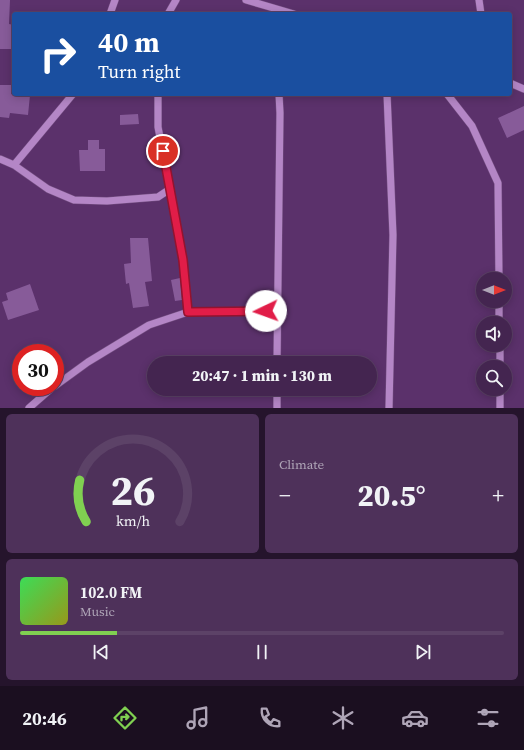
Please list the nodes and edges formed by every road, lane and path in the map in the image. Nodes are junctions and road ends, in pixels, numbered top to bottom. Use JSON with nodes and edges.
{"nodes":[{"id":1,"x":115,"y":0,"type":"edge"},
{"id":2,"x":176,"y":0,"type":"edge"},
{"id":3,"x":246,"y":0,"type":"edge"},
{"id":4,"x":479,"y":0,"type":"edge"},
{"id":5,"x":111,"y":12,"type":"edge"},
{"id":6,"x":169,"y":12,"type":"edge"},
{"id":7,"x":285,"y":12,"type":"edge"},
{"id":8,"x":482,"y":12,"type":"edge"},
{"id":9,"x":512,"y":84,"type":"edge"},
{"id":10,"x":524,"y":89,"type":"edge"},
{"id":11,"x":71,"y":96,"type":"edge"},
{"id":12,"x":158,"y":96,"type":"edge"},
{"id":13,"x":279,"y":96,"type":"edge"},
{"id":14,"x":387,"y":96,"type":"edge"},
{"id":15,"x":449,"y":96,"type":"edge"},
{"id":16,"x":0,"y":159,"type":"edge"},
{"id":17,"x":14,"y":165,"type":"junction"},
{"id":18,"x":170,"y":189,"type":"junction"},
{"id":19,"x":499,"y":272,"type":"edge"},
{"id":20,"x":278,"y":310,"type":"junction"},
{"id":21,"x":188,"y":312,"type":"junction"},
{"id":22,"x":277,"y":356,"type":"edge"},
{"id":23,"x":64,"y":379,"type":"edge"},
{"id":24,"x":43,"y":396,"type":"edge"},
{"id":25,"x":277,"y":396,"type":"edge"},
{"id":26,"x":500,"y":396,"type":"edge"},
{"id":27,"x":29,"y":408,"type":"edge"},
{"id":28,"x":277,"y":408,"type":"edge"},
{"id":29,"x":389,"y":408,"type":"edge"},
{"id":30,"x":500,"y":408,"type":"edge"}],
"edges":[{"from":1,"to":5,"type":"street"},
{"from":2,"to":6,"type":"street"},
{"from":3,"to":7,"type":"street"},
{"from":4,"to":8,"type":"street"},
{"from":9,"to":10,"type":"street"},
{"from":11,"to":17,"type":"street"},
{"from":12,"to":18,"type":"street"},
{"from":13,"to":20,"type":"street"},
{"from":14,"to":29,"type":"street"},
{"from":15,"to":19,"type":"street"},
{"from":16,"to":17,"type":"street"},
{"from":17,"to":18,"type":"street"},
{"from":18,"to":21,"type":"street"},
{"from":20,"to":21,"type":"street"},
{"from":20,"to":22,"type":"street"},
{"from":21,"to":23,"type":"street"},
{"from":24,"to":27,"type":"street"},
{"from":25,"to":28,"type":"street"},
{"from":26,"to":30,"type":"street"}]}
